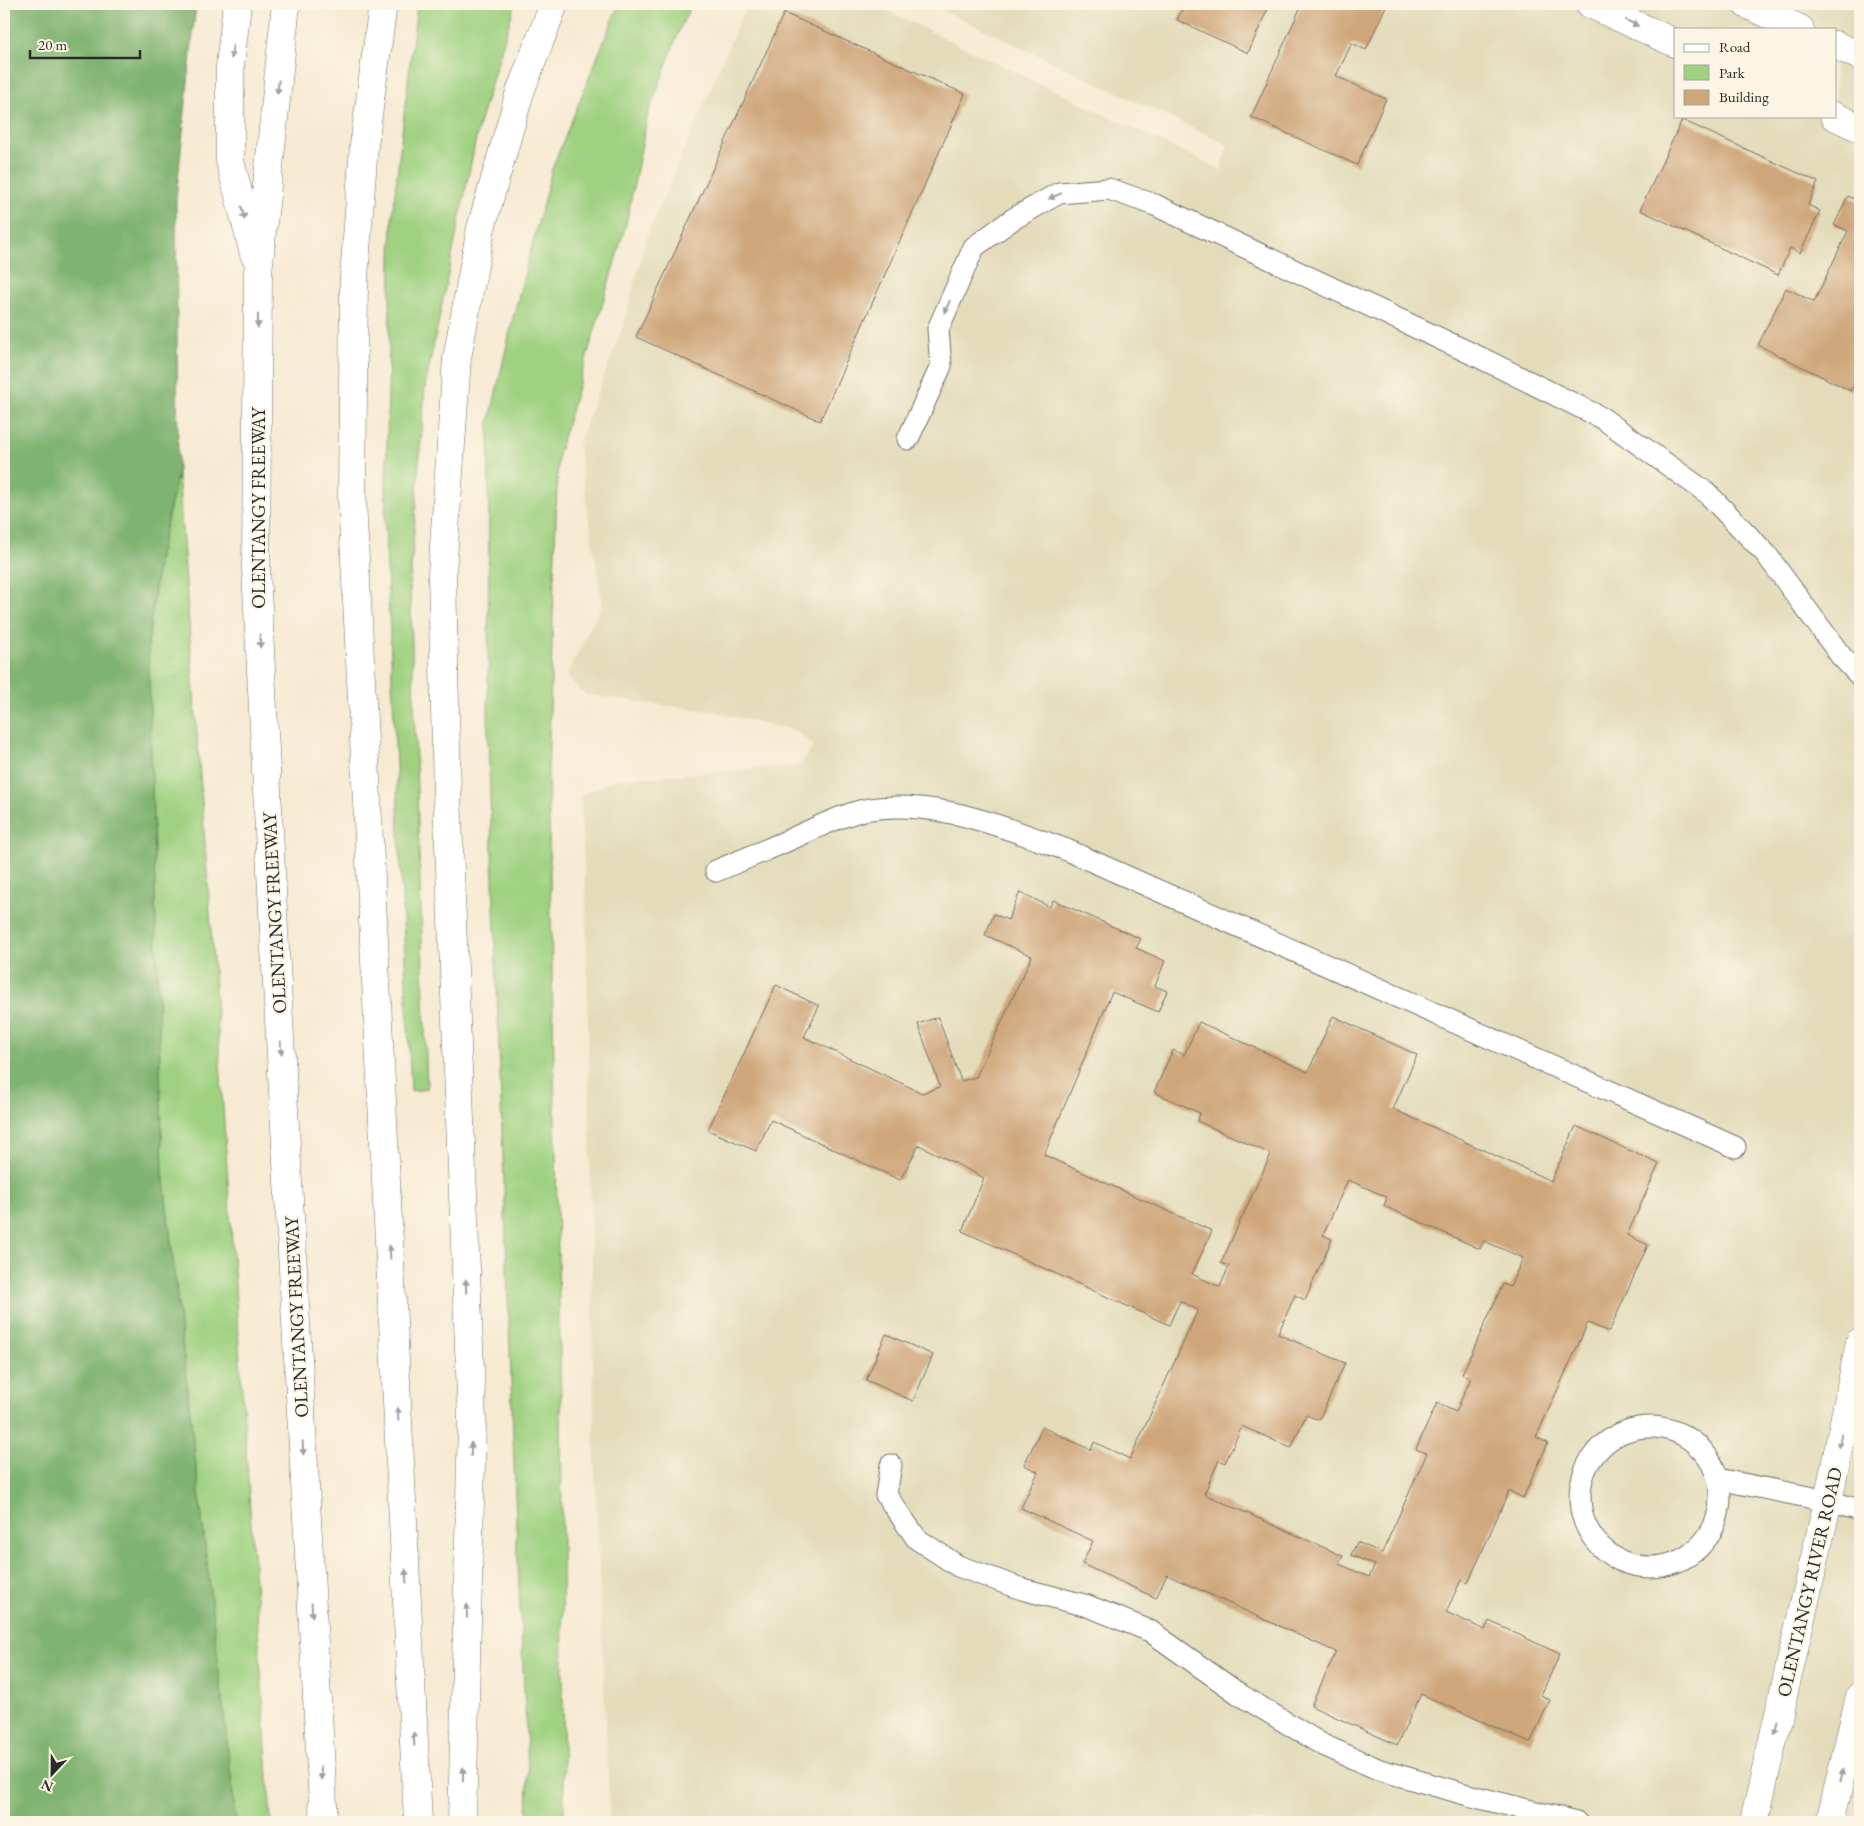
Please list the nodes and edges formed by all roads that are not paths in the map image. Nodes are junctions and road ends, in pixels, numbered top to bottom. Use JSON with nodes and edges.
{"nodes":[{"id":1,"x":237,"y":4,"type":"edge"},
{"id":2,"x":286,"y":4,"type":"edge"},
{"id":3,"x":383,"y":4,"type":"edge"},
{"id":4,"x":554,"y":4,"type":"edge"},
{"id":5,"x":1590,"y":4,"type":"edge"},
{"id":6,"x":1746,"y":4,"type":"edge"},
{"id":7,"x":1798,"y":28,"type":"edge"},
{"id":8,"x":1674,"y":43,"type":"edge"},
{"id":9,"x":1836,"y":45,"type":"edge"},
{"id":10,"x":1860,"y":56,"type":"edge"},
{"id":11,"x":1836,"y":117,"type":"edge"},
{"id":12,"x":1860,"y":128,"type":"edge"},
{"id":13,"x":258,"y":272,"type":"junction"},
{"id":14,"x":908,"y":439,"type":"dead end"},
{"id":15,"x":1860,"y":676,"type":"edge"},
{"id":16,"x":716,"y":871,"type":"dead end"},
{"id":17,"x":1735,"y":1147,"type":"dead end"},
{"id":18,"x":1860,"y":1342,"type":"edge"},
{"id":19,"x":891,"y":1465,"type":"dead end"},
{"id":20,"x":1718,"y":1479,"type":"junction"},
{"id":21,"x":1828,"y":1501,"type":"junction"},
{"id":22,"x":1860,"y":1510,"type":"edge"},
{"id":23,"x":1860,"y":1696,"type":"edge"},
{"id":24,"x":324,"y":1822,"type":"edge"},
{"id":25,"x":418,"y":1822,"type":"edge"},
{"id":26,"x":462,"y":1822,"type":"edge"},
{"id":27,"x":1576,"y":1822,"type":"edge"},
{"id":28,"x":1754,"y":1822,"type":"edge"},
{"id":29,"x":1830,"y":1822,"type":"edge"}],
"edges":[{"from":1,"to":13,"type":"main road","one_way":true},
{"from":2,"to":13,"type":"main road","name":"OLENTANGY FREEWAY","one_way":true},
{"from":25,"to":3,"type":"main road","one_way":true},
{"from":26,"to":4,"type":"main road","one_way":true},
{"from":5,"to":8,"type":"main road","one_way":true},
{"from":6,"to":7,"type":"main road"},
{"from":9,"to":10,"type":"main road"},
{"from":11,"to":12,"type":"main road"},
{"from":13,"to":24,"type":"main road","name":"OLENTANGY FREEWAY","one_way":true},
{"from":15,"to":14,"type":"lane","one_way":true},
{"from":16,"to":17,"type":"lane"},
{"from":18,"to":21,"type":"main road","name":"OLENTANGY RIVER ROAD","one_way":true},
{"from":19,"to":27,"type":"lane"},
{"from":20,"to":20,"type":"lane"},
{"from":20,"to":21,"type":"lane"},
{"from":21,"to":22,"type":"lane"},
{"from":21,"to":28,"type":"main road","name":"OLENTANGY RIVER ROAD","one_way":true},
{"from":29,"to":23,"type":"main road","one_way":true}]}
